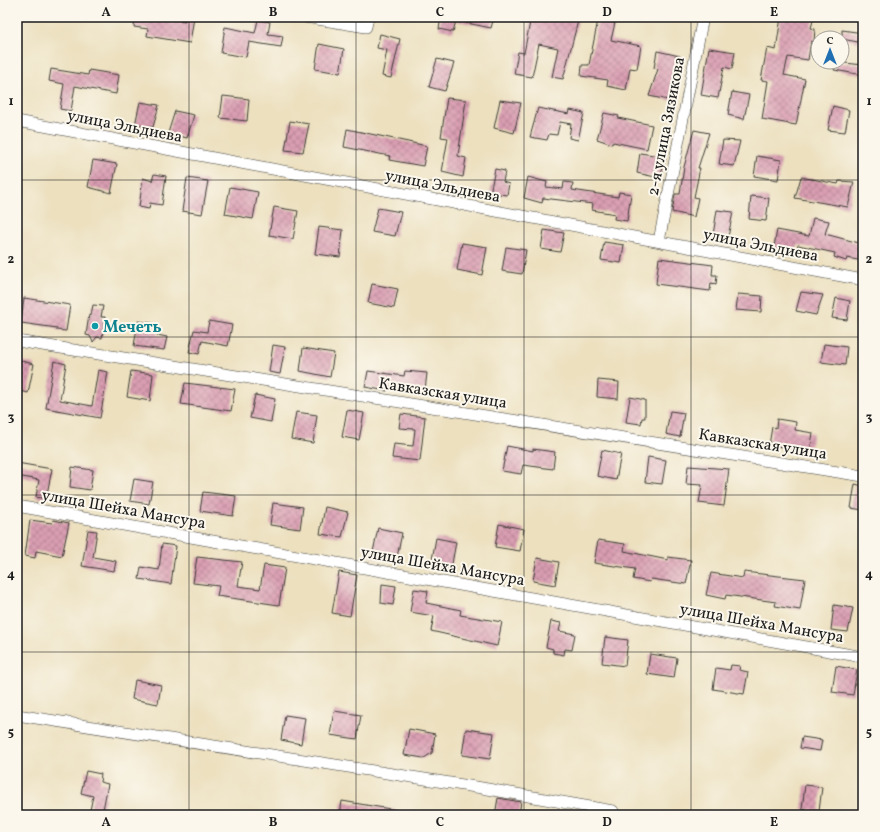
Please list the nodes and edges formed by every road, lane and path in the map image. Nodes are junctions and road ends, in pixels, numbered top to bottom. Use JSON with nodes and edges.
{"nodes":[{"id":1,"x":306,"y":17,"type":"edge"},
{"id":2,"x":703,"y":17,"type":"edge"},
{"id":3,"x":367,"y":22,"type":"edge"},
{"id":4,"x":17,"y":121,"type":"edge"},
{"id":5,"x":659,"y":241,"type":"junction"},
{"id":6,"x":863,"y":280,"type":"edge"},
{"id":7,"x":17,"y":342,"type":"edge"},
{"id":8,"x":863,"y":476,"type":"edge"},
{"id":9,"x":17,"y":506,"type":"edge"},
{"id":10,"x":863,"y":657,"type":"edge"},
{"id":11,"x":17,"y":715,"type":"edge"},
{"id":12,"x":613,"y":811,"type":"dead end"}],
"edges":[{"from":1,"to":3,"type":"street"},
{"from":2,"to":5,"type":"street","name":"2-я улица Зязикова"},
{"from":4,"to":5,"type":"street","name":"улица Эльдиева"},
{"from":5,"to":6,"type":"street","name":"улица Эльдиева"},
{"from":7,"to":8,"type":"street","name":"Кавказская улица"},
{"from":9,"to":10,"type":"street","name":"улица Шейха Мансура"},
{"from":11,"to":12,"type":"street"}]}
